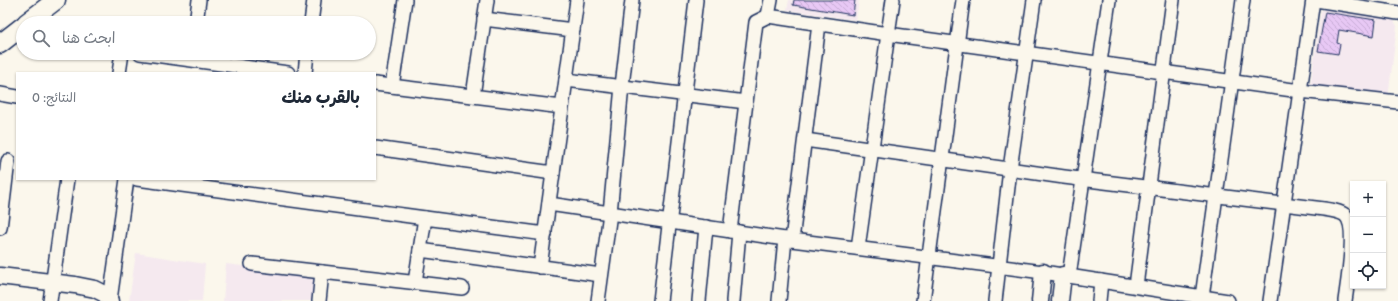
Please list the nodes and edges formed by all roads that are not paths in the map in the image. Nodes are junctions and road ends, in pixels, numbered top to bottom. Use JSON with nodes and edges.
{"nodes":[{"id":1,"x":56,"y":0,"type":"edge"},
{"id":2,"x":199,"y":0,"type":"edge"},
{"id":3,"x":314,"y":0,"type":"edge"},
{"id":4,"x":405,"y":0,"type":"edge"},
{"id":5,"x":486,"y":0,"type":"edge"},
{"id":6,"x":577,"y":0,"type":"edge"},
{"id":7,"x":632,"y":0,"type":"edge"},
{"id":8,"x":696,"y":0,"type":"edge"},
{"id":9,"x":771,"y":0,"type":"edge"},
{"id":10,"x":893,"y":0,"type":"edge"},
{"id":11,"x":963,"y":0,"type":"edge"},
{"id":12,"x":1034,"y":0,"type":"edge"},
{"id":13,"x":1110,"y":0,"type":"edge"},
{"id":14,"x":1173,"y":0,"type":"edge"},
{"id":15,"x":1243,"y":0,"type":"edge"},
{"id":16,"x":1313,"y":0,"type":"edge"},
{"id":17,"x":1316,"y":0,"type":"edge"},
{"id":18,"x":1398,"y":13,"type":"edge"},
{"id":19,"x":33,"y":16,"type":"edge"},
{"id":20,"x":197,"y":16,"type":"edge"},
{"id":21,"x":312,"y":16,"type":"edge"},
{"id":22,"x":768,"y":16,"type":"junction"},
{"id":23,"x":484,"y":19,"type":"junction"},
{"id":24,"x":819,"y":24,"type":"junction"},
{"id":25,"x":16,"y":28,"type":"edge"},
{"id":26,"x":573,"y":30,"type":"junction"},
{"id":27,"x":888,"y":34,"type":"junction"},
{"id":28,"x":0,"y":44,"type":"edge"},
{"id":29,"x":957,"y":44,"type":"junction"},
{"id":30,"x":1026,"y":53,"type":"junction"},
{"id":31,"x":121,"y":60,"type":"edge"},
{"id":32,"x":207,"y":60,"type":"edge"},
{"id":33,"x":306,"y":60,"type":"edge"},
{"id":34,"x":1100,"y":63,"type":"junction"},
{"id":35,"x":247,"y":70,"type":"edge"},
{"id":36,"x":119,"y":72,"type":"edge"},
{"id":37,"x":274,"y":72,"type":"edge"},
{"id":38,"x":305,"y":72,"type":"edge"},
{"id":39,"x":1164,"y":72,"type":"junction"},
{"id":40,"x":566,"y":80,"type":"junction"},
{"id":41,"x":1231,"y":81,"type":"junction"},
{"id":42,"x":376,"y":84,"type":"edge"},
{"id":43,"x":392,"y":86,"type":"junction"},
{"id":44,"x":622,"y":86,"type":"junction"},
{"id":45,"x":1300,"y":91,"type":"junction"},
{"id":46,"x":0,"y":94,"type":"edge"},
{"id":47,"x":685,"y":94,"type":"junction"},
{"id":48,"x":16,"y":96,"type":"edge"},
{"id":49,"x":473,"y":96,"type":"junction"},
{"id":50,"x":746,"y":102,"type":"junction"},
{"id":51,"x":1398,"y":102,"type":"edge"},
{"id":52,"x":562,"y":107,"type":"junction"},
{"id":53,"x":805,"y":140,"type":"junction"},
{"id":54,"x":376,"y":148,"type":"edge"},
{"id":55,"x":872,"y":149,"type":"junction"},
{"id":56,"x":942,"y":160,"type":"junction"},
{"id":57,"x":8,"y":161,"type":"edge"},
{"id":58,"x":1010,"y":169,"type":"junction"},
{"id":59,"x":553,"y":173,"type":"junction"},
{"id":60,"x":1084,"y":179,"type":"junction"},
{"id":61,"x":67,"y":180,"type":"edge"},
{"id":62,"x":127,"y":180,"type":"edge"},
{"id":63,"x":144,"y":180,"type":"edge"},
{"id":64,"x":1149,"y":187,"type":"junction"},
{"id":65,"x":1216,"y":196,"type":"junction"},
{"id":66,"x":549,"y":204,"type":"junction"},
{"id":67,"x":1284,"y":204,"type":"junction"},
{"id":68,"x":610,"y":213,"type":"junction"},
{"id":69,"x":425,"y":218,"type":"junction"},
{"id":70,"x":670,"y":222,"type":"junction"},
{"id":71,"x":706,"y":227,"type":"junction"},
{"id":72,"x":0,"y":228,"type":"edge"},
{"id":73,"x":735,"y":232,"type":"junction"},
{"id":74,"x":545,"y":234,"type":"junction"},
{"id":75,"x":788,"y":239,"type":"junction"},
{"id":76,"x":858,"y":248,"type":"junction"},
{"id":77,"x":420,"y":250,"type":"junction"},
{"id":78,"x":929,"y":257,"type":"junction"},
{"id":79,"x":252,"y":264,"type":"dead end"},
{"id":80,"x":998,"y":266,"type":"junction"},
{"id":81,"x":540,"y":267,"type":"junction"},
{"id":82,"x":322,"y":272,"type":"junction"},
{"id":83,"x":1043,"y":272,"type":"junction"},
{"id":84,"x":0,"y":276,"type":"edge"},
{"id":85,"x":601,"y":276,"type":"junction"},
{"id":86,"x":1066,"y":276,"type":"junction"},
{"id":87,"x":1101,"y":281,"type":"junction"},
{"id":88,"x":52,"y":282,"type":"junction"},
{"id":89,"x":415,"y":282,"type":"junction"},
{"id":90,"x":462,"y":288,"type":"dead end"},
{"id":91,"x":1144,"y":292,"type":"edge"},
{"id":92,"x":1196,"y":298,"type":"edge"},
{"id":93,"x":110,"y":300,"type":"edge"},
{"id":94,"x":50,"y":301,"type":"edge"},
{"id":95,"x":319,"y":301,"type":"edge"},
{"id":96,"x":598,"y":301,"type":"edge"},
{"id":97,"x":660,"y":301,"type":"edge"},
{"id":98,"x":699,"y":301,"type":"edge"},
{"id":99,"x":733,"y":301,"type":"edge"},
{"id":100,"x":779,"y":301,"type":"edge"},
{"id":101,"x":924,"y":301,"type":"edge"},
{"id":102,"x":995,"y":301,"type":"edge"},
{"id":103,"x":1040,"y":301,"type":"edge"},
{"id":104,"x":1060,"y":301,"type":"edge"},
{"id":105,"x":1099,"y":301,"type":"edge"},
{"id":106,"x":1228,"y":301,"type":"edge"},
{"id":107,"x":1270,"y":301,"type":"edge"},
{"id":108,"x":1345,"y":301,"type":"edge"}],
"edges":[{"from":1,"to":19,"type":"main road"},
{"from":2,"to":20,"type":"street"},
{"from":3,"to":21,"type":"street"},
{"from":4,"to":43,"type":"street"},
{"from":5,"to":23,"type":"street"},
{"from":6,"to":26,"type":"street"},
{"from":7,"to":44,"type":"street"},
{"from":8,"to":47,"type":"street"},
{"from":9,"to":22,"type":"street"},
{"from":10,"to":27,"type":"street"},
{"from":11,"to":29,"type":"street"},
{"from":12,"to":30,"type":"street"},
{"from":13,"to":34,"type":"street"},
{"from":14,"to":39,"type":"street"},
{"from":15,"to":41,"type":"street"},
{"from":16,"to":45,"type":"street"},
{"from":17,"to":18,"type":"street"},
{"from":22,"to":24,"type":"street"},
{"from":22,"to":50,"type":"street"},
{"from":23,"to":26,"type":"street"},
{"from":23,"to":49,"type":"street"},
{"from":24,"to":27,"type":"street"},
{"from":24,"to":53,"type":"street"},
{"from":25,"to":28,"type":"main road"},
{"from":26,"to":40,"type":"street"},
{"from":27,"to":29,"type":"street"},
{"from":27,"to":55,"type":"street"},
{"from":29,"to":30,"type":"street"},
{"from":29,"to":56,"type":"street"},
{"from":30,"to":34,"type":"street"},
{"from":30,"to":58,"type":"street"},
{"from":31,"to":36,"type":"street"},
{"from":32,"to":35,"type":"street"},
{"from":33,"to":38,"type":"street"},
{"from":34,"to":39,"type":"street"},
{"from":34,"to":60,"type":"street"},
{"from":35,"to":37,"type":"street"},
{"from":39,"to":41,"type":"street"},
{"from":39,"to":64,"type":"street"},
{"from":40,"to":44,"type":"street"},
{"from":40,"to":52,"type":"street"},
{"from":41,"to":45,"type":"street"},
{"from":41,"to":65,"type":"street"},
{"from":42,"to":43,"type":"street"},
{"from":43,"to":49,"type":"street"},
{"from":44,"to":47,"type":"street"},
{"from":44,"to":68,"type":"street"},
{"from":45,"to":51,"type":"street"},
{"from":45,"to":67,"type":"street"},
{"from":46,"to":48,"type":"street"},
{"from":47,"to":50,"type":"street"},
{"from":47,"to":70,"type":"street"},
{"from":49,"to":52,"type":"street"},
{"from":50,"to":73,"type":"street"},
{"from":52,"to":59,"type":"street"},
{"from":53,"to":55,"type":"street"},
{"from":53,"to":75,"type":"street"},
{"from":54,"to":59,"type":"street"},
{"from":55,"to":56,"type":"street"},
{"from":55,"to":76,"type":"street"},
{"from":56,"to":58,"type":"street"},
{"from":56,"to":78,"type":"street"},
{"from":57,"to":72,"type":"street"},
{"from":58,"to":60,"type":"street"},
{"from":58,"to":80,"type":"street"},
{"from":59,"to":66,"type":"street"},
{"from":60,"to":64,"type":"street"},
{"from":60,"to":86,"type":"street"},
{"from":61,"to":88,"type":"street"},
{"from":62,"to":93,"type":"street"},
{"from":63,"to":69,"type":"street"},
{"from":64,"to":65,"type":"street"},
{"from":64,"to":91,"type":"street"},
{"from":65,"to":67,"type":"street"},
{"from":65,"to":92,"type":"street"},
{"from":66,"to":68,"type":"street"},
{"from":66,"to":74,"type":"street"},
{"from":67,"to":107,"type":"street"},
{"from":67,"to":108,"type":"street"},
{"from":68,"to":70,"type":"street"},
{"from":68,"to":85,"type":"street"},
{"from":69,"to":74,"type":"street"},
{"from":69,"to":77,"type":"street"},
{"from":70,"to":71,"type":"street"},
{"from":70,"to":97,"type":"street"},
{"from":71,"to":73,"type":"street"},
{"from":71,"to":98,"type":"street"},
{"from":73,"to":75,"type":"street"},
{"from":73,"to":99,"type":"street"},
{"from":74,"to":81,"type":"street"},
{"from":75,"to":76,"type":"street"},
{"from":75,"to":100,"type":"street"},
{"from":76,"to":78,"type":"street"},
{"from":77,"to":81,"type":"street"},
{"from":77,"to":89,"type":"street"},
{"from":78,"to":80,"type":"street"},
{"from":78,"to":101,"type":"street"},
{"from":79,"to":82,"type":"street"},
{"from":80,"to":83,"type":"street"},
{"from":80,"to":102,"type":"street"},
{"from":81,"to":85,"type":"street"},
{"from":82,"to":89,"type":"street"},
{"from":82,"to":95,"type":"street"},
{"from":83,"to":86,"type":"street"},
{"from":83,"to":103,"type":"street"},
{"from":84,"to":88,"type":"street"},
{"from":85,"to":96,"type":"street"},
{"from":86,"to":87,"type":"street"},
{"from":86,"to":104,"type":"street"},
{"from":87,"to":91,"type":"street"},
{"from":87,"to":105,"type":"street"},
{"from":88,"to":93,"type":"street"},
{"from":88,"to":94,"type":"street"},
{"from":89,"to":90,"type":"street"},
{"from":91,"to":92,"type":"street"},
{"from":92,"to":106,"type":"street"}]}
